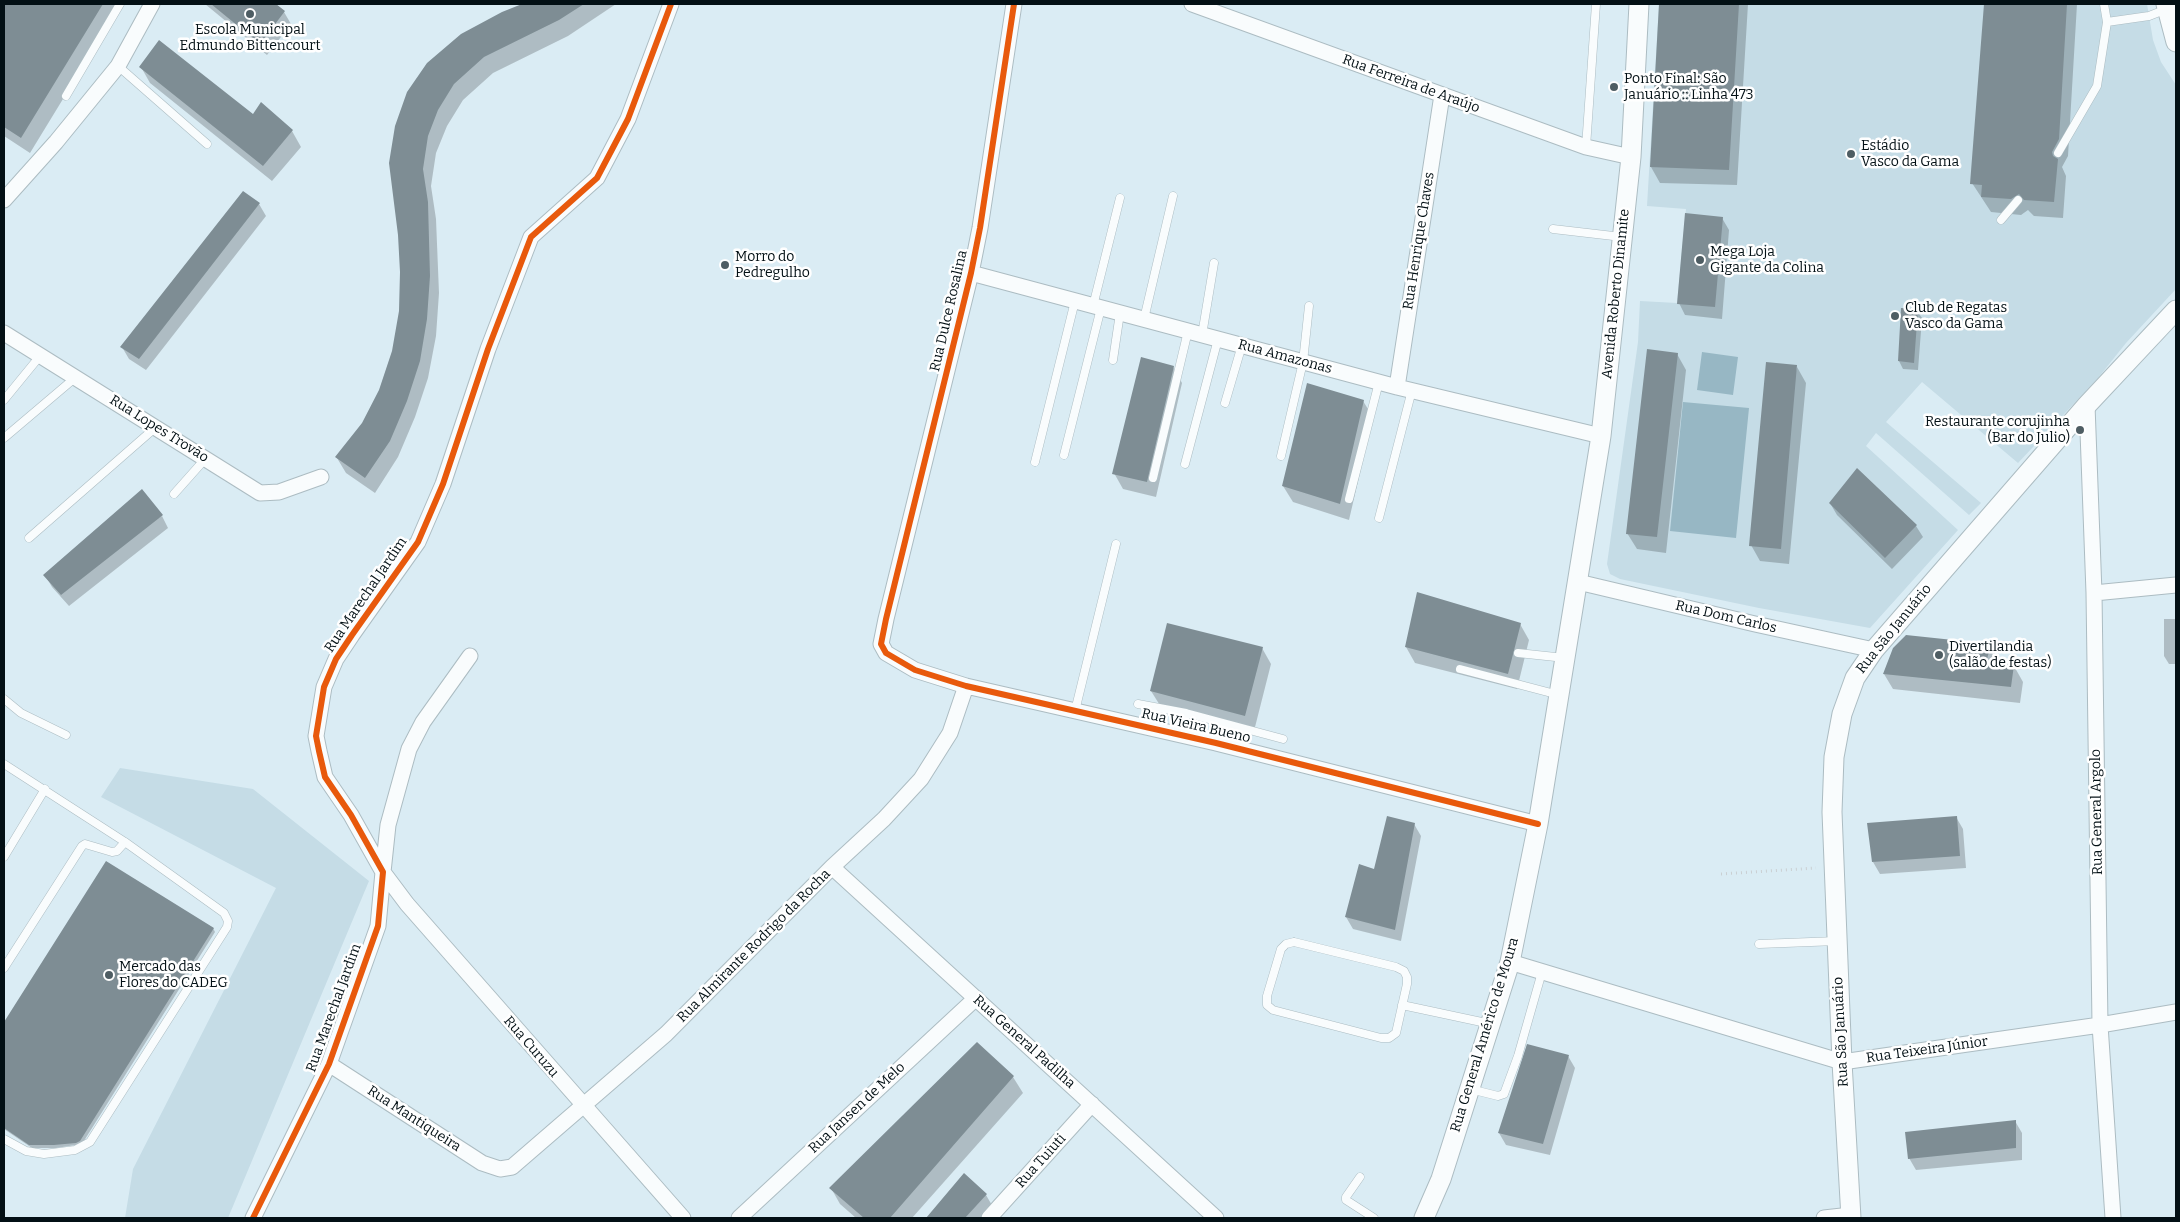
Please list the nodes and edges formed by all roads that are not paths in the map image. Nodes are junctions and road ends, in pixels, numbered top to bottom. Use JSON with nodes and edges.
{"nodes":[{"id":1,"x":120,"y":4,"type":"edge"},
{"id":2,"x":152,"y":4,"type":"edge"},
{"id":3,"x":671,"y":4,"type":"edge"},
{"id":4,"x":1014,"y":4,"type":"edge"},
{"id":5,"x":1192,"y":4,"type":"edge"},
{"id":6,"x":1596,"y":4,"type":"edge"},
{"id":7,"x":1639,"y":4,"type":"edge"},
{"id":8,"x":2104,"y":4,"type":"edge"},
{"id":9,"x":2166,"y":7,"type":"edge"},
{"id":10,"x":2107,"y":22,"type":"junction"},
{"id":11,"x":2176,"y":42,"type":"edge"},
{"id":12,"x":118,"y":66,"type":"junction"},
{"id":13,"x":1442,"y":95,"type":"junction"},
{"id":14,"x":66,"y":96,"type":"dead end"},
{"id":15,"x":207,"y":144,"type":"dead end"},
{"id":16,"x":1586,"y":147,"type":"junction"},
{"id":17,"x":2058,"y":153,"type":"dead end"},
{"id":18,"x":1631,"y":157,"type":"junction"},
{"id":19,"x":1173,"y":196,"type":"dead end"},
{"id":20,"x":1120,"y":198,"type":"dead end"},
{"id":21,"x":4,"y":200,"type":"edge"},
{"id":22,"x":2018,"y":200,"type":"dead end"},
{"id":23,"x":2001,"y":220,"type":"dead end"},
{"id":24,"x":1553,"y":229,"type":"dead end"},
{"id":25,"x":1622,"y":237,"type":"junction"},
{"id":26,"x":1214,"y":263,"type":"dead end"},
{"id":27,"x":972,"y":273,"type":"junction"},
{"id":28,"x":1075,"y":301,"type":"junction"},
{"id":29,"x":1309,"y":306,"type":"dead end"},
{"id":30,"x":1097,"y":307,"type":"junction"},
{"id":31,"x":2176,"y":310,"type":"edge"},
{"id":32,"x":1120,"y":313,"type":"junction"},
{"id":33,"x":1144,"y":319,"type":"junction"},
{"id":34,"x":4,"y":333,"type":"edge"},
{"id":35,"x":1195,"y":333,"type":"junction"},
{"id":36,"x":1218,"y":339,"type":"junction"},
{"id":37,"x":1242,"y":345,"type":"junction"},
{"id":38,"x":40,"y":356,"type":"junction"},
{"id":39,"x":1113,"y":360,"type":"dead end"},
{"id":40,"x":1303,"y":362,"type":"junction"},
{"id":41,"x":76,"y":377,"type":"junction"},
{"id":42,"x":1379,"y":382,"type":"junction"},
{"id":43,"x":1404,"y":389,"type":"junction"},
{"id":44,"x":4,"y":400,"type":"edge"},
{"id":45,"x":1225,"y":403,"type":"dead end"},
{"id":46,"x":2087,"y":405,"type":"junction"},
{"id":47,"x":156,"y":427,"type":"junction"},
{"id":48,"x":1601,"y":436,"type":"junction"},
{"id":49,"x":4,"y":438,"type":"edge"},
{"id":50,"x":1064,"y":455,"type":"dead end"},
{"id":51,"x":1281,"y":456,"type":"dead end"},
{"id":52,"x":206,"y":458,"type":"junction"},
{"id":53,"x":1035,"y":462,"type":"dead end"},
{"id":54,"x":1185,"y":464,"type":"dead end"},
{"id":55,"x":321,"y":477,"type":"dead end"},
{"id":56,"x":1153,"y":478,"type":"dead end"},
{"id":57,"x":174,"y":494,"type":"dead end"},
{"id":58,"x":1349,"y":498,"type":"dead end"},
{"id":59,"x":1379,"y":518,"type":"dead end"},
{"id":60,"x":29,"y":538,"type":"dead end"},
{"id":61,"x":1116,"y":544,"type":"dead end"},
{"id":62,"x":1578,"y":582,"type":"junction"},
{"id":63,"x":2176,"y":585,"type":"edge"},
{"id":64,"x":2094,"y":594,"type":"junction"},
{"id":65,"x":886,"y":619,"type":"joint"},
{"id":66,"x":1874,"y":650,"type":"junction"},
{"id":67,"x":1518,"y":653,"type":"dead end"},
{"id":68,"x":470,"y":656,"type":"dead end"},
{"id":69,"x":1565,"y":658,"type":"junction"},
{"id":70,"x":1460,"y":669,"type":"dead end"},
{"id":71,"x":966,"y":686,"type":"junction"},
{"id":72,"x":1559,"y":695,"type":"junction"},
{"id":73,"x":4,"y":699,"type":"edge"},
{"id":74,"x":1138,"y":704,"type":"dead end"},
{"id":75,"x":1074,"y":711,"type":"junction"},
{"id":76,"x":1186,"y":713,"type":"junction"},
{"id":77,"x":66,"y":735,"type":"dead end"},
{"id":78,"x":1182,"y":735,"type":"junction"},
{"id":79,"x":1284,"y":739,"type":"dead end"},
{"id":80,"x":4,"y":764,"type":"edge"},
{"id":81,"x":45,"y":789,"type":"junction"},
{"id":82,"x":1538,"y":824,"type":"junction"},
{"id":83,"x":125,"y":842,"type":"junction"},
{"id":84,"x":4,"y":857,"type":"edge"},
{"id":85,"x":832,"y":867,"type":"junction"},
{"id":86,"x":383,"y":872,"type":"junction"},
{"id":87,"x":1837,"y":941,"type":"junction"},
{"id":88,"x":1758,"y":944,"type":"dead end"},
{"id":89,"x":1510,"y":962,"type":"junction"},
{"id":90,"x":4,"y":968,"type":"edge"},
{"id":91,"x":1542,"y":972,"type":"junction"},
{"id":92,"x":976,"y":998,"type":"junction"},
{"id":93,"x":1402,"y":1006,"type":"junction"},
{"id":94,"x":2176,"y":1012,"type":"edge"},
{"id":95,"x":1491,"y":1024,"type":"junction"},
{"id":96,"x":2100,"y":1026,"type":"junction"},
{"id":97,"x":1842,"y":1062,"type":"junction"},
{"id":98,"x":329,"y":1064,"type":"junction"},
{"id":99,"x":1470,"y":1089,"type":"junction"},
{"id":100,"x":1092,"y":1104,"type":"junction"},
{"id":101,"x":582,"y":1105,"type":"junction"},
{"id":102,"x":4,"y":1139,"type":"edge"},
{"id":103,"x":500,"y":1169,"type":"joint"},
{"id":104,"x":1360,"y":1177,"type":"dead end"},
{"id":105,"x":1851,"y":1216,"type":"edge"},
{"id":106,"x":253,"y":1218,"type":"edge"},
{"id":107,"x":683,"y":1218,"type":"edge"},
{"id":108,"x":739,"y":1218,"type":"edge"},
{"id":109,"x":989,"y":1218,"type":"edge"},
{"id":110,"x":1216,"y":1218,"type":"edge"},
{"id":111,"x":1374,"y":1218,"type":"edge"},
{"id":112,"x":1424,"y":1218,"type":"edge"},
{"id":113,"x":1824,"y":1218,"type":"edge"},
{"id":114,"x":2113,"y":1218,"type":"edge"}],
"edges":[{"from":1,"to":14,"type":"lane"},
{"from":2,"to":12,"type":"street"},
{"from":3,"to":86,"type":"street","name":"Rua Marechal Jardim"},
{"from":4,"to":27,"type":"street","name":"Rua Dulce Rosalina"},
{"from":5,"to":13,"type":"street","name":"Rua Ferreira de Araújo"},
{"from":6,"to":16,"type":"lane"},
{"from":7,"to":18,"type":"street","name":"Avenida Roberto Dinamite"},
{"from":8,"to":10,"type":"lane"},
{"from":9,"to":10,"type":"lane"},
{"from":9,"to":11,"type":"street"},
{"from":10,"to":17,"type":"lane"},
{"from":12,"to":15,"type":"lane"},
{"from":12,"to":21,"type":"street"},
{"from":13,"to":16,"type":"street","name":"Rua Ferreira de Araújo"},
{"from":13,"to":43,"type":"street","name":"Rua Henrique Chaves"},
{"from":16,"to":18,"type":"street","name":"Rua Ferreira de Araújo"},
{"from":18,"to":25,"type":"street","name":"Avenida Roberto Dinamite"},
{"from":19,"to":33,"type":"lane"},
{"from":20,"to":30,"type":"lane"},
{"from":22,"to":23,"type":"lane"},
{"from":24,"to":25,"type":"lane"},
{"from":25,"to":48,"type":"street","name":"Avenida Roberto Dinamite"},
{"from":26,"to":35,"type":"lane"},
{"from":27,"to":28,"type":"street","name":"Rua Amazonas"},
{"from":27,"to":65,"type":"street","name":"Rua Dulce Rosalina"},
{"from":28,"to":30,"type":"street","name":"Rua Amazonas"},
{"from":28,"to":53,"type":"lane"},
{"from":29,"to":40,"type":"lane"},
{"from":30,"to":32,"type":"street","name":"Rua Amazonas"},
{"from":30,"to":50,"type":"lane"},
{"from":31,"to":46,"type":"street","name":"Rua São Januário"},
{"from":32,"to":33,"type":"street","name":"Rua Amazonas"},
{"from":32,"to":39,"type":"lane"},
{"from":33,"to":35,"type":"street","name":"Rua Amazonas"},
{"from":34,"to":38,"type":"street","name":"Rua Lopes Trovão"},
{"from":35,"to":36,"type":"street","name":"Rua Amazonas"},
{"from":35,"to":56,"type":"lane"},
{"from":36,"to":37,"type":"street","name":"Rua Amazonas"},
{"from":36,"to":54,"type":"lane"},
{"from":37,"to":40,"type":"street","name":"Rua Amazonas"},
{"from":37,"to":45,"type":"lane"},
{"from":38,"to":41,"type":"street","name":"Rua Lopes Trovão"},
{"from":38,"to":44,"type":"lane"},
{"from":40,"to":42,"type":"street","name":"Rua Amazonas"},
{"from":40,"to":51,"type":"lane"},
{"from":41,"to":47,"type":"street","name":"Rua Lopes Trovão"},
{"from":41,"to":49,"type":"lane"},
{"from":42,"to":43,"type":"street","name":"Rua Amazonas"},
{"from":42,"to":58,"type":"lane"},
{"from":43,"to":48,"type":"street","name":"Rua Amazonas"},
{"from":43,"to":59,"type":"lane"},
{"from":46,"to":64,"type":"street","name":"Rua General Argolo"},
{"from":46,"to":66,"type":"street","name":"Rua São Januário"},
{"from":47,"to":52,"type":"street","name":"Rua Lopes Trovão"},
{"from":47,"to":60,"type":"lane"},
{"from":48,"to":62,"type":"street","name":"Avenida Roberto Dinamite"},
{"from":52,"to":55,"type":"street","name":"Rua Lopes Trovão"},
{"from":52,"to":57,"type":"lane"},
{"from":61,"to":75,"type":"lane"},
{"from":62,"to":66,"type":"street","name":"Rua Dom Carlos"},
{"from":62,"to":69,"type":"street","name":"Rua General Américo de Moura"},
{"from":63,"to":64,"type":"street"},
{"from":64,"to":96,"type":"street","name":"Rua General Argolo"},
{"from":65,"to":71,"type":"street","name":"Rua Vieira Bueno"},
{"from":66,"to":87,"type":"street","name":"Rua São Januário"},
{"from":67,"to":69,"type":"lane"},
{"from":68,"to":86,"type":"street"},
{"from":69,"to":72,"type":"street","name":"Rua General Américo de Moura"},
{"from":70,"to":72,"type":"lane"},
{"from":71,"to":75,"type":"street","name":"Rua Vieira Bueno"},
{"from":71,"to":85,"type":"street","name":"Rua Almirante Rodrigo da Rocha"},
{"from":72,"to":82,"type":"street","name":"Rua General Américo de Moura"},
{"from":73,"to":77,"type":"lane"},
{"from":74,"to":76,"type":"lane"},
{"from":75,"to":78,"type":"street","name":"Rua Vieira Bueno"},
{"from":76,"to":78,"type":"lane"},
{"from":76,"to":79,"type":"lane"},
{"from":78,"to":82,"type":"street","name":"Rua Vieira Bueno"},
{"from":80,"to":81,"type":"lane"},
{"from":81,"to":83,"type":"lane"},
{"from":81,"to":84,"type":"lane"},
{"from":82,"to":89,"type":"street","name":"Rua General Américo de Moura"},
{"from":83,"to":90,"type":"lane"},
{"from":83,"to":102,"type":"lane"},
{"from":85,"to":92,"type":"street","name":"Rua General Padilha"},
{"from":85,"to":101,"type":"street","name":"Rua Almirante Rodrigo da Rocha"},
{"from":86,"to":98,"type":"street","name":"Rua Marechal Jardim"},
{"from":86,"to":101,"type":"street","name":"Rua Curuzu"},
{"from":87,"to":88,"type":"lane"},
{"from":87,"to":97,"type":"street","name":"Rua São Januário"},
{"from":89,"to":91,"type":"street","name":"Rua Teixeira Júnior"},
{"from":89,"to":95,"type":"street","name":"Rua General Américo de Moura"},
{"from":91,"to":97,"type":"street","name":"Rua Teixeira Júnior"},
{"from":91,"to":99,"type":"lane"},
{"from":92,"to":100,"type":"street","name":"Rua General Padilha"},
{"from":92,"to":108,"type":"street","name":"Rua Jansen de Melo"},
{"from":93,"to":93,"type":"lane"},
{"from":93,"to":95,"type":"lane"},
{"from":94,"to":96,"type":"street","name":"Rua Teixeira Júnior"},
{"from":95,"to":99,"type":"street","name":"Rua General Américo de Moura"},
{"from":96,"to":97,"type":"street","name":"Rua Teixeira Júnior"},
{"from":96,"to":114,"type":"street","name":"Rua General Argolo"},
{"from":97,"to":105,"type":"street","name":"Rua São Januário"},
{"from":98,"to":103,"type":"street","name":"Rua Mantiqueira"},
{"from":98,"to":106,"type":"street","name":"Rua Marechal Jardim"},
{"from":99,"to":112,"type":"street","name":"Rua General Américo de Moura"},
{"from":100,"to":109,"type":"street","name":"Rua Tuiuti"},
{"from":100,"to":110,"type":"street","name":"Rua General Padilha"},
{"from":101,"to":103,"type":"street","name":"Rua Almirante Rodrigo da Rocha"},
{"from":101,"to":107,"type":"street","name":"Rua Curuzu"},
{"from":104,"to":111,"type":"lane"},
{"from":105,"to":113,"type":"street"}]}
